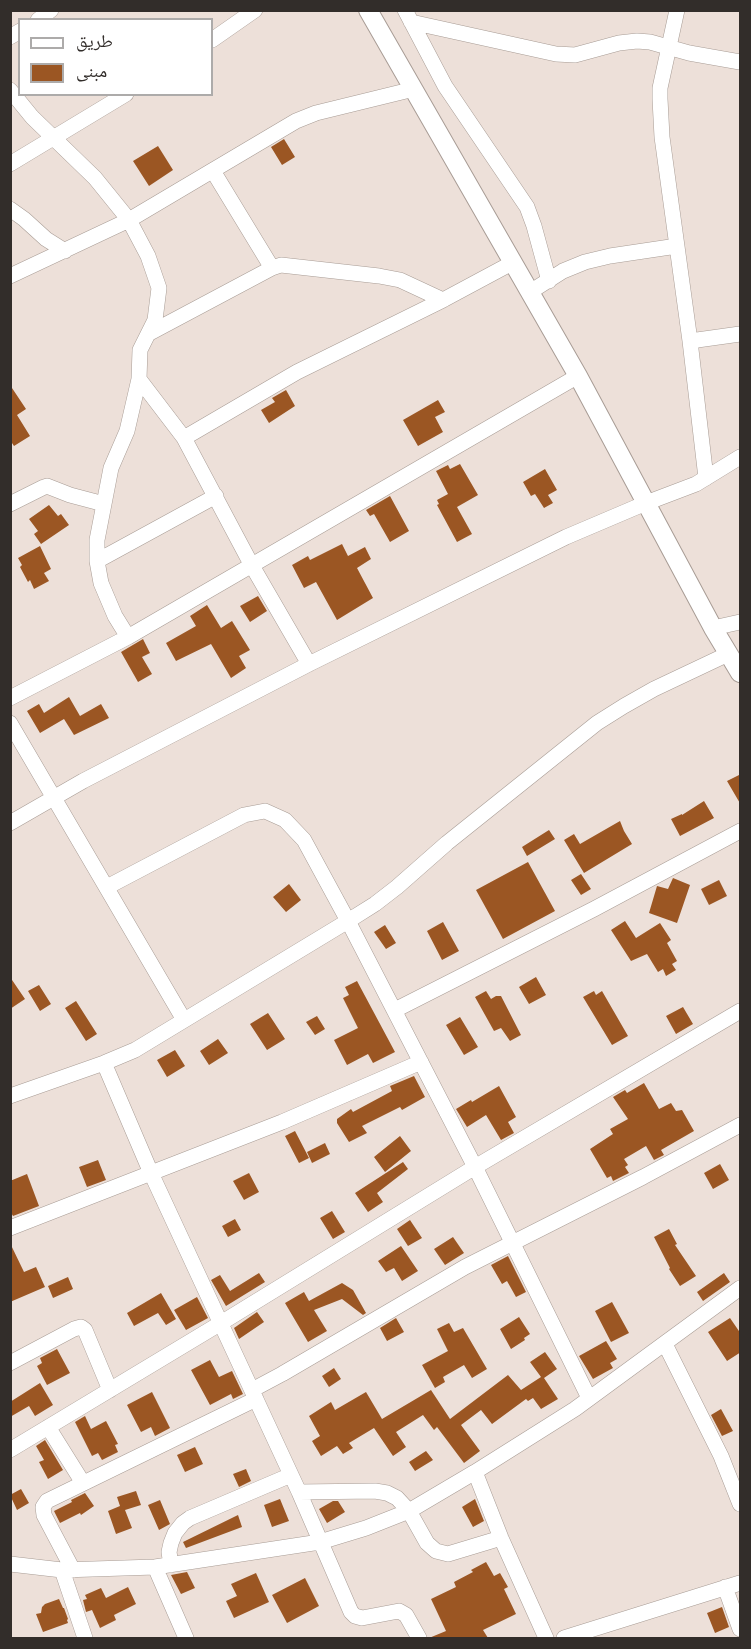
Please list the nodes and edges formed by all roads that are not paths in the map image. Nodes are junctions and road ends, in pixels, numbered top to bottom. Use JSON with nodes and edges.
{"nodes":[{"id":1,"x":255,"y":10,"type":"edge"},
{"id":2,"x":368,"y":10,"type":"edge"},
{"id":3,"x":677,"y":10,"type":"edge"},
{"id":4,"x":408,"y":16,"type":"edge"},
{"id":5,"x":213,"y":39,"type":"edge"},
{"id":6,"x":669,"y":47,"type":"junction"},
{"id":7,"x":741,"y":62,"type":"edge"},
{"id":8,"x":414,"y":89,"type":"junction"},
{"id":9,"x":10,"y":90,"type":"edge"},
{"id":10,"x":123,"y":96,"type":"edge"},
{"id":11,"x":54,"y":139,"type":"junction"},
{"id":12,"x":10,"y":164,"type":"edge"},
{"id":13,"x":213,"y":171,"type":"junction"},
{"id":14,"x":10,"y":209,"type":"edge"},
{"id":15,"x":129,"y":220,"type":"junction"},
{"id":16,"x":677,"y":246,"type":"junction"},
{"id":17,"x":65,"y":251,"type":"junction"},
{"id":18,"x":512,"y":263,"type":"junction"},
{"id":19,"x":272,"y":268,"type":"junction"},
{"id":20,"x":10,"y":276,"type":"edge"},
{"id":21,"x":549,"y":281,"type":"junction"},
{"id":22,"x":530,"y":292,"type":"junction"},
{"id":23,"x":443,"y":300,"type":"junction"},
{"id":24,"x":148,"y":334,"type":"junction"},
{"id":25,"x":741,"y":334,"type":"edge"},
{"id":26,"x":690,"y":340,"type":"junction"},
{"id":27,"x":578,"y":376,"type":"junction"},
{"id":28,"x":139,"y":379,"type":"junction"},
{"id":29,"x":184,"y":438,"type":"junction"},
{"id":30,"x":741,"y":457,"type":"edge"},
{"id":31,"x":706,"y":478,"type":"junction"},
{"id":32,"x":216,"y":496,"type":"junction"},
{"id":33,"x":646,"y":503,"type":"junction"},
{"id":34,"x":10,"y":504,"type":"edge"},
{"id":35,"x":104,"y":504,"type":"junction"},
{"id":36,"x":98,"y":561,"type":"junction"},
{"id":37,"x":251,"y":564,"type":"junction"},
{"id":38,"x":741,"y":622,"type":"edge"},
{"id":39,"x":713,"y":628,"type":"junction"},
{"id":40,"x":128,"y":637,"type":"junction"},
{"id":41,"x":728,"y":654,"type":"junction"},
{"id":42,"x":309,"y":664,"type":"junction"},
{"id":43,"x":741,"y":673,"type":"edge"},
{"id":44,"x":10,"y":698,"type":"edge"},
{"id":45,"x":10,"y":723,"type":"edge"},
{"id":46,"x":53,"y":798,"type":"junction"},
{"id":47,"x":10,"y":823,"type":"edge"},
{"id":48,"x":741,"y":831,"type":"edge"},
{"id":49,"x":107,"y":887,"type":"junction"},
{"id":50,"x":348,"y":921,"type":"junction"},
{"id":51,"x":395,"y":1010,"type":"junction"},
{"id":52,"x":741,"y":1011,"type":"edge"},
{"id":53,"x":184,"y":1020,"type":"junction"},
{"id":54,"x":421,"y":1062,"type":"junction"},
{"id":55,"x":104,"y":1063,"type":"junction"},
{"id":56,"x":10,"y":1096,"type":"edge"},
{"id":57,"x":741,"y":1125,"type":"edge"},
{"id":58,"x":475,"y":1167,"type":"junction"},
{"id":59,"x":151,"y":1173,"type":"junction"},
{"id":60,"x":10,"y":1228,"type":"edge"},
{"id":61,"x":513,"y":1243,"type":"junction"},
{"id":62,"x":741,"y":1288,"type":"edge"},
{"id":63,"x":221,"y":1323,"type":"junction"},
{"id":64,"x":665,"y":1344,"type":"junction"},
{"id":65,"x":10,"y":1363,"type":"edge"},
{"id":66,"x":110,"y":1390,"type":"junction"},
{"id":67,"x":254,"y":1394,"type":"junction"},
{"id":68,"x":590,"y":1398,"type":"junction"},
{"id":69,"x":48,"y":1427,"type":"junction"},
{"id":70,"x":10,"y":1450,"type":"edge"},
{"id":71,"x":475,"y":1472,"type":"junction"},
{"id":72,"x":735,"y":1473,"type":"edge"},
{"id":73,"x":291,"y":1475,"type":"junction"},
{"id":74,"x":83,"y":1483,"type":"junction"},
{"id":75,"x":299,"y":1492,"type":"junction"},
{"id":76,"x":741,"y":1504,"type":"edge"},
{"id":77,"x":409,"y":1511,"type":"junction"},
{"id":78,"x":501,"y":1538,"type":"junction"},
{"id":79,"x":320,"y":1542,"type":"junction"},
{"id":80,"x":10,"y":1563,"type":"edge"},
{"id":81,"x":163,"y":1566,"type":"junction"},
{"id":82,"x":68,"y":1570,"type":"junction"},
{"id":83,"x":741,"y":1582,"type":"edge"},
{"id":84,"x":725,"y":1587,"type":"junction"},
{"id":85,"x":741,"y":1629,"type":"edge"},
{"id":86,"x":85,"y":1638,"type":"edge"},
{"id":87,"x":186,"y":1638,"type":"edge"},
{"id":88,"x":419,"y":1638,"type":"edge"},
{"id":89,"x":546,"y":1638,"type":"edge"},
{"id":90,"x":564,"y":1638,"type":"edge"}],
"edges":[{"from":1,"to":5,"type":"street"},
{"from":2,"to":8,"type":"street"},
{"from":3,"to":6,"type":"street"},
{"from":4,"to":6,"type":"street"},
{"from":4,"to":21,"type":"street"},
{"from":6,"to":7,"type":"street"},
{"from":6,"to":16,"type":"street"},
{"from":8,"to":13,"type":"street"},
{"from":8,"to":18,"type":"street"},
{"from":9,"to":11,"type":"street"},
{"from":10,"to":11,"type":"street"},
{"from":11,"to":12,"type":"street"},
{"from":11,"to":15,"type":"street"},
{"from":13,"to":15,"type":"street"},
{"from":13,"to":19,"type":"street"},
{"from":14,"to":17,"type":"street"},
{"from":15,"to":17,"type":"street"},
{"from":15,"to":24,"type":"street"},
{"from":16,"to":21,"type":"street"},
{"from":16,"to":26,"type":"street"},
{"from":17,"to":20,"type":"street"},
{"from":18,"to":22,"type":"street"},
{"from":18,"to":23,"type":"street"},
{"from":19,"to":23,"type":"street"},
{"from":19,"to":24,"type":"street"},
{"from":21,"to":22,"type":"street"},
{"from":22,"to":27,"type":"street"},
{"from":23,"to":29,"type":"street"},
{"from":24,"to":28,"type":"street"},
{"from":25,"to":26,"type":"street"},
{"from":26,"to":31,"type":"street"},
{"from":27,"to":33,"type":"street"},
{"from":27,"to":37,"type":"street"},
{"from":28,"to":29,"type":"street"},
{"from":28,"to":35,"type":"street"},
{"from":29,"to":32,"type":"street"},
{"from":30,"to":31,"type":"street"},
{"from":31,"to":33,"type":"street"},
{"from":32,"to":36,"type":"street"},
{"from":32,"to":37,"type":"street"},
{"from":33,"to":39,"type":"street"},
{"from":33,"to":42,"type":"street"},
{"from":34,"to":35,"type":"street"},
{"from":35,"to":36,"type":"street"},
{"from":36,"to":40,"type":"street"},
{"from":37,"to":40,"type":"street"},
{"from":37,"to":42,"type":"street"},
{"from":38,"to":39,"type":"street"},
{"from":39,"to":41,"type":"street"},
{"from":40,"to":44,"type":"street"},
{"from":41,"to":43,"type":"street"},
{"from":41,"to":50,"type":"street"},
{"from":42,"to":46,"type":"street"},
{"from":45,"to":46,"type":"street"},
{"from":46,"to":47,"type":"street"},
{"from":46,"to":49,"type":"street"},
{"from":48,"to":51,"type":"street"},
{"from":49,"to":50,"type":"street"},
{"from":49,"to":53,"type":"street"},
{"from":50,"to":51,"type":"street"},
{"from":50,"to":53,"type":"street"},
{"from":51,"to":54,"type":"street"},
{"from":52,"to":58,"type":"street"},
{"from":53,"to":55,"type":"street"},
{"from":54,"to":58,"type":"street"},
{"from":54,"to":59,"type":"street"},
{"from":55,"to":56,"type":"street"},
{"from":55,"to":59,"type":"street"},
{"from":57,"to":61,"type":"street"},
{"from":58,"to":61,"type":"street"},
{"from":58,"to":63,"type":"street"},
{"from":59,"to":60,"type":"street"},
{"from":59,"to":63,"type":"street"},
{"from":61,"to":67,"type":"street"},
{"from":61,"to":68,"type":"street"},
{"from":62,"to":64,"type":"street"},
{"from":63,"to":66,"type":"street"},
{"from":63,"to":67,"type":"street"},
{"from":64,"to":68,"type":"street"},
{"from":64,"to":72,"type":"street"},
{"from":65,"to":66,"type":"street"},
{"from":66,"to":69,"type":"street"},
{"from":67,"to":73,"type":"street"},
{"from":67,"to":74,"type":"street"},
{"from":68,"to":71,"type":"street"},
{"from":69,"to":70,"type":"street"},
{"from":69,"to":74,"type":"street"},
{"from":71,"to":77,"type":"street"},
{"from":71,"to":78,"type":"street"},
{"from":72,"to":76,"type":"street"},
{"from":73,"to":75,"type":"street"},
{"from":73,"to":81,"type":"street"},
{"from":74,"to":82,"type":"street"},
{"from":75,"to":77,"type":"street"},
{"from":75,"to":79,"type":"street"},
{"from":77,"to":78,"type":"street"},
{"from":77,"to":79,"type":"street"},
{"from":78,"to":89,"type":"street"},
{"from":79,"to":81,"type":"street"},
{"from":79,"to":88,"type":"street"},
{"from":80,"to":82,"type":"street"},
{"from":81,"to":82,"type":"street"},
{"from":81,"to":87,"type":"street"},
{"from":82,"to":86,"type":"street"},
{"from":83,"to":84,"type":"street"},
{"from":84,"to":85,"type":"street"},
{"from":84,"to":90,"type":"street"}]}
